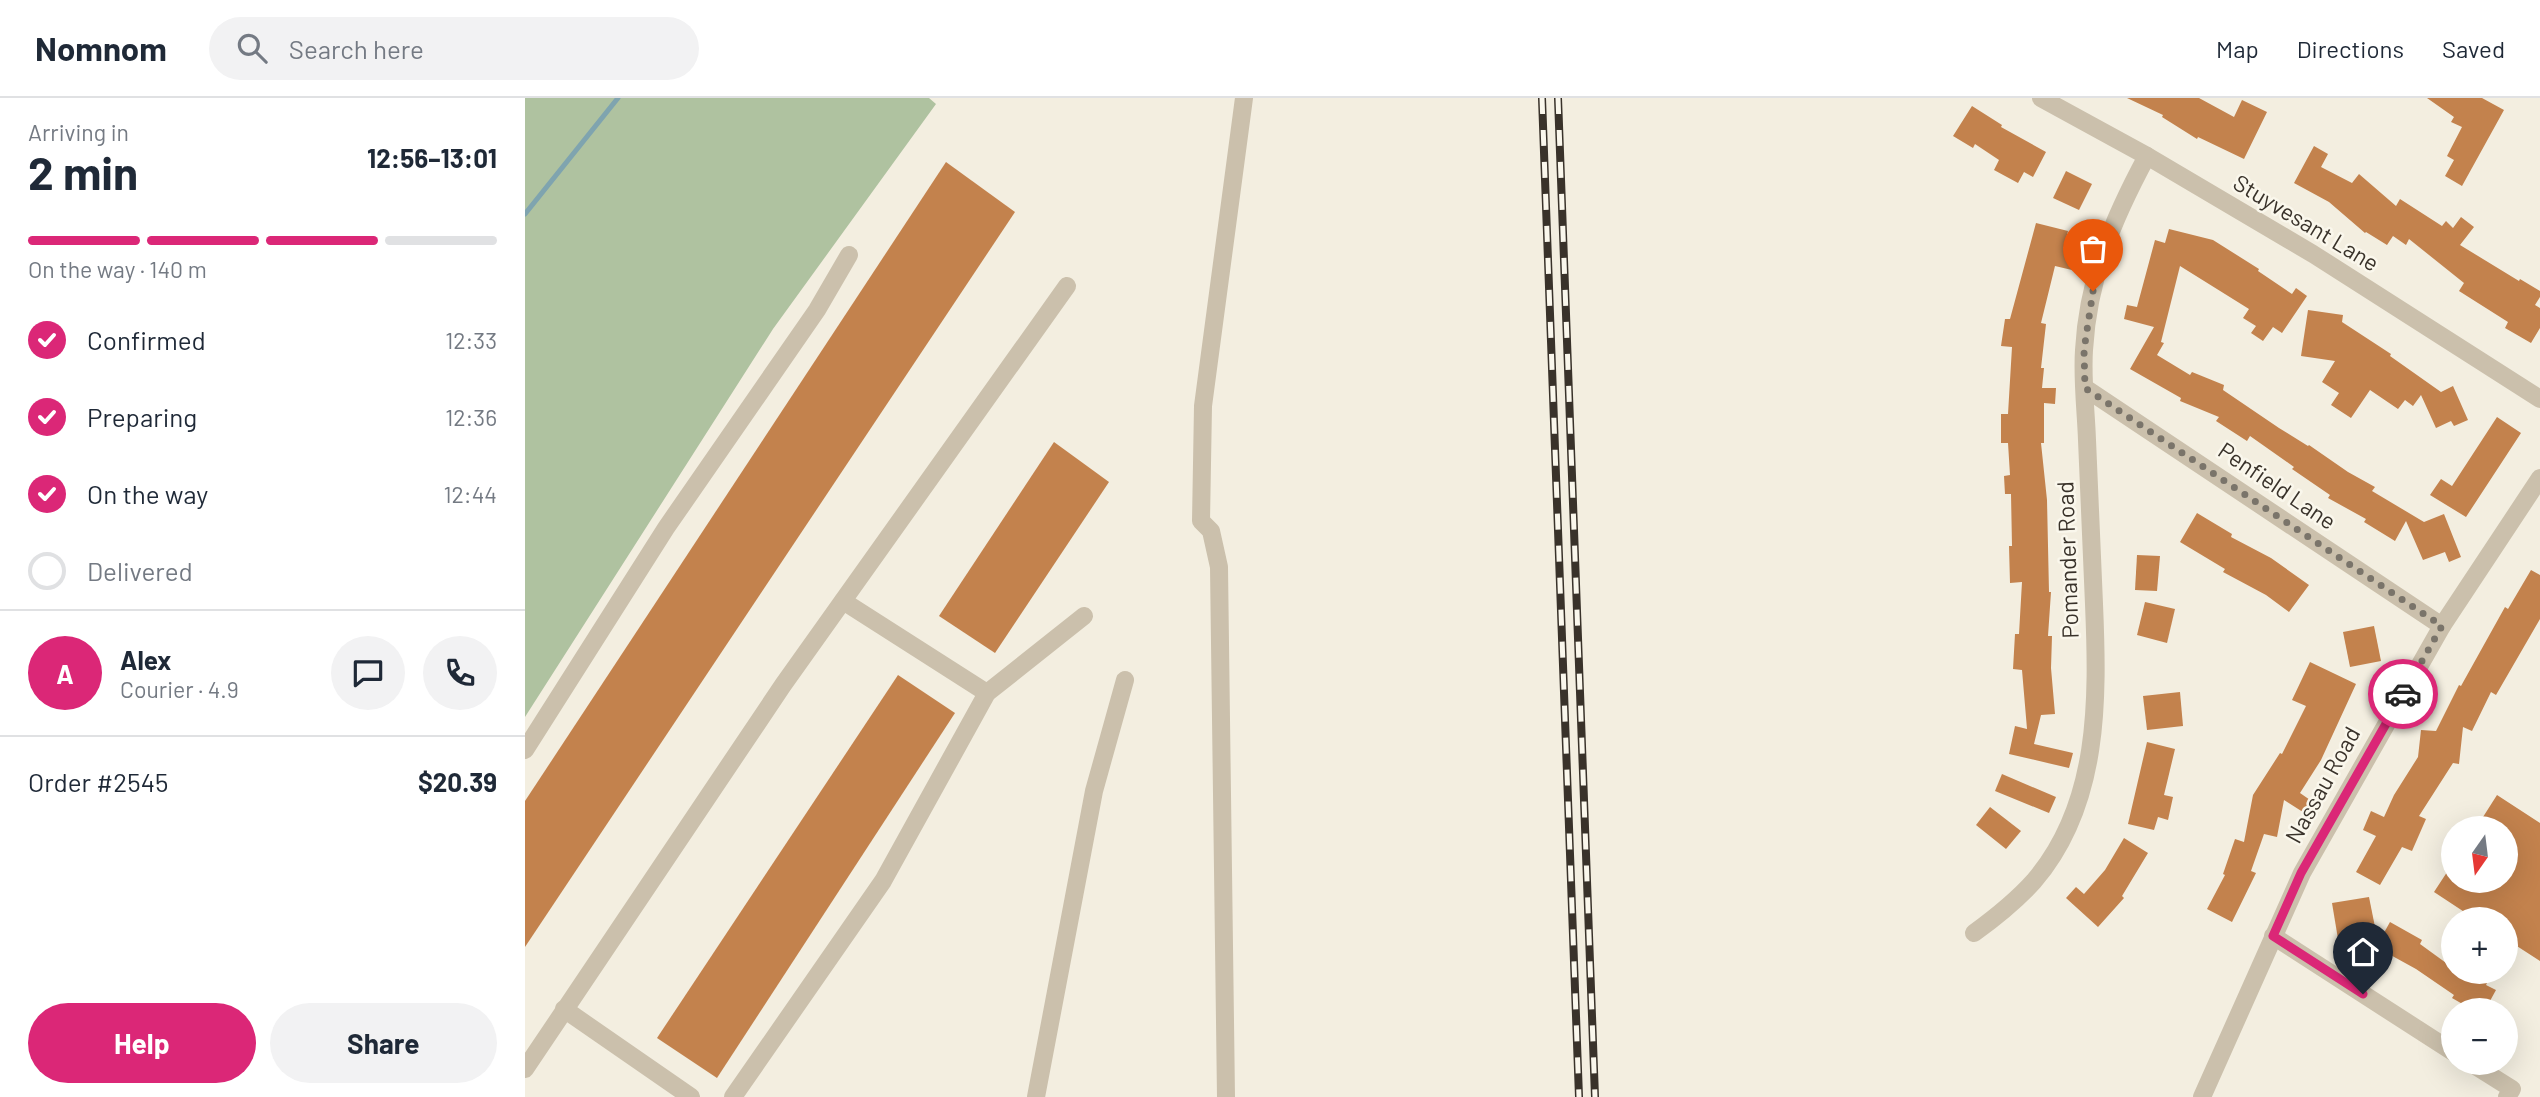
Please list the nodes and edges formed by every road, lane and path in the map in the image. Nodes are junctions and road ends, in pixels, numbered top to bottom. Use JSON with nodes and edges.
{"nodes":[{"id":1,"x":1244,"y":98,"type":"edge"},
{"id":2,"x":2041,"y":98,"type":"edge"},
{"id":3,"x":2147,"y":156,"type":"junction"},
{"id":4,"x":849,"y":255,"type":"dead end"},
{"id":5,"x":1067,"y":286,"type":"dead end"},
{"id":6,"x":2085,"y":388,"type":"junction"},
{"id":7,"x":2540,"y":399,"type":"edge"},
{"id":8,"x":2540,"y":478,"type":"edge"},
{"id":9,"x":843,"y":601,"type":"junction"},
{"id":10,"x":1084,"y":616,"type":"dead end"},
{"id":11,"x":2442,"y":626,"type":"junction"},
{"id":12,"x":1125,"y":680,"type":"dead end"},
{"id":13,"x":987,"y":693,"type":"junction"},
{"id":14,"x":525,"y":750,"type":"edge"},
{"id":15,"x":1974,"y":933,"type":"dead end"},
{"id":16,"x":2273,"y":936,"type":"junction"},
{"id":17,"x":564,"y":1009,"type":"junction"},
{"id":18,"x":2441,"y":1044,"type":"edge"},
{"id":19,"x":525,"y":1069,"type":"edge"},
{"id":20,"x":2486,"y":1075,"type":"edge"},
{"id":21,"x":2509,"y":1093,"type":"edge"},
{"id":22,"x":691,"y":1097,"type":"edge"},
{"id":23,"x":733,"y":1097,"type":"edge"},
{"id":24,"x":1036,"y":1097,"type":"edge"},
{"id":25,"x":1226,"y":1097,"type":"edge"},
{"id":26,"x":2202,"y":1097,"type":"edge"}],
"edges":[{"from":1,"to":25,"type":"street"},
{"from":2,"to":3,"type":"street","name":"Stuyvesant Lane"},
{"from":3,"to":6,"type":"street","name":"Pomander Road"},
{"from":3,"to":7,"type":"street","name":"Stuyvesant Lane"},
{"from":4,"to":14,"type":"street"},
{"from":5,"to":9,"type":"street"},
{"from":6,"to":11,"type":"street","name":"Penfield Lane"},
{"from":6,"to":15,"type":"street","name":"Pomander Road"},
{"from":8,"to":11,"type":"street","name":"Nassau Road"},
{"from":9,"to":13,"type":"street"},
{"from":9,"to":17,"type":"street"},
{"from":10,"to":13,"type":"street"},
{"from":11,"to":16,"type":"street","name":"Nassau Road"},
{"from":12,"to":24,"type":"street"},
{"from":13,"to":23,"type":"street"},
{"from":16,"to":18,"type":"street"},
{"from":16,"to":26,"type":"street","name":"Nassau Road"},
{"from":17,"to":19,"type":"street"},
{"from":17,"to":22,"type":"street"},
{"from":20,"to":21,"type":"street"}]}
